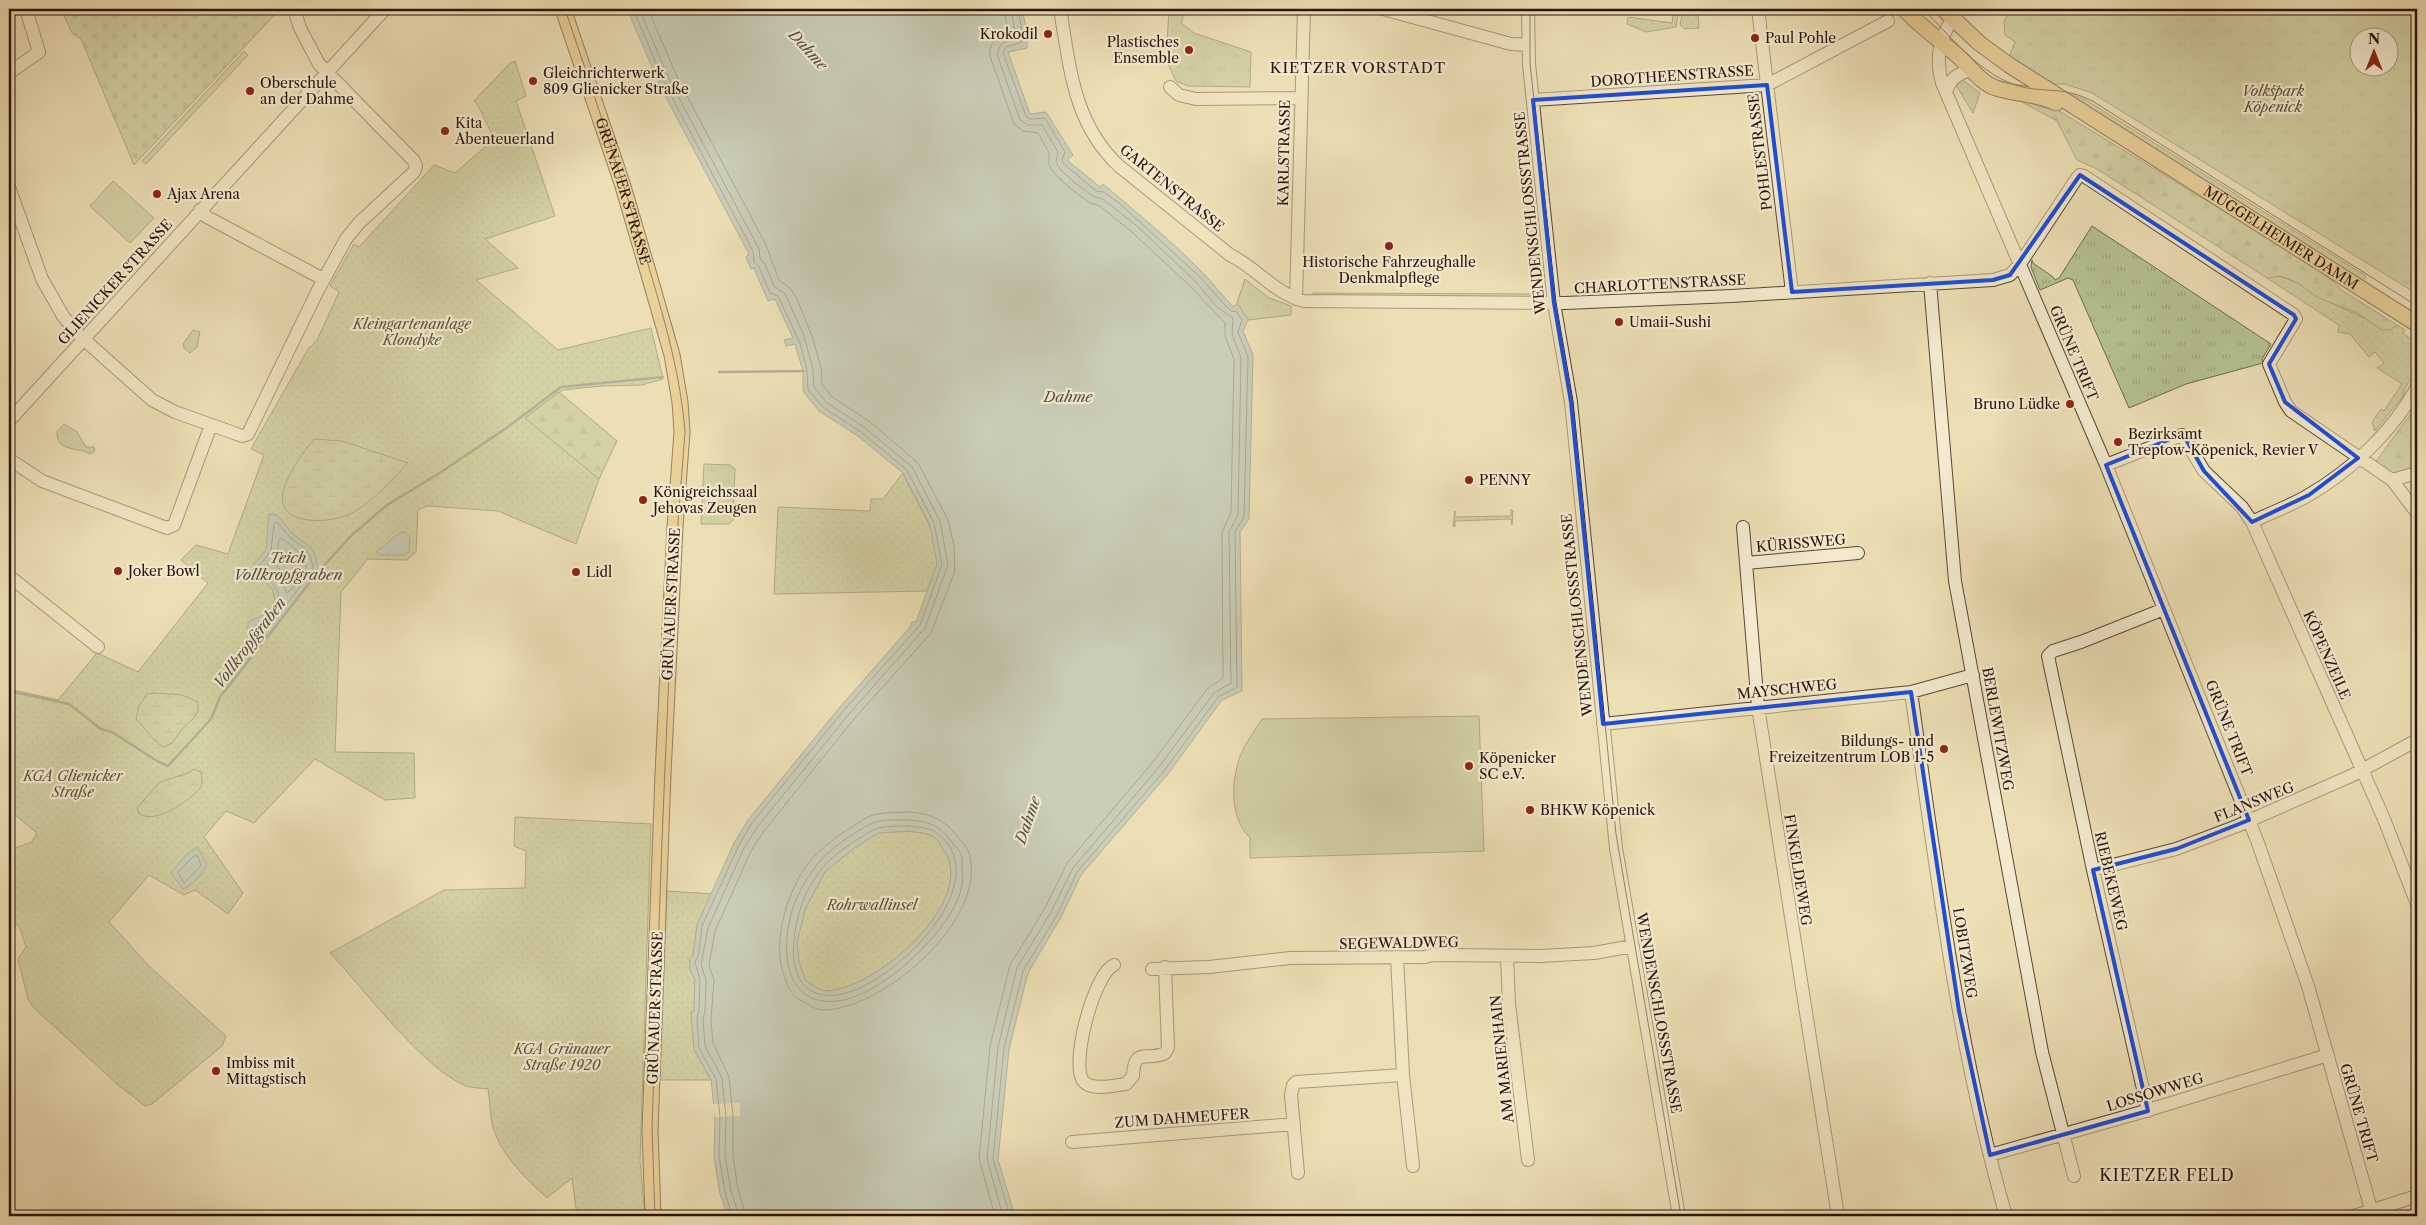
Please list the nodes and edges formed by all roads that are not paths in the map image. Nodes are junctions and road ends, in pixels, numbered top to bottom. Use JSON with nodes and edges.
{"nodes":[{"id":1,"x":26,"y":9,"type":"edge"},
{"id":2,"x":294,"y":9,"type":"edge"},
{"id":3,"x":385,"y":9,"type":"edge"},
{"id":4,"x":563,"y":9,"type":"edge"},
{"id":5,"x":1060,"y":9,"type":"edge"},
{"id":6,"x":1304,"y":9,"type":"edge"},
{"id":7,"x":1383,"y":9,"type":"edge"},
{"id":8,"x":1528,"y":9,"type":"edge"},
{"id":9,"x":1758,"y":9,"type":"edge"},
{"id":10,"x":1904,"y":9,"type":"edge"},
{"id":11,"x":1952,"y":12,"type":"edge"},
{"id":12,"x":1888,"y":21,"type":"dead end"},
{"id":13,"x":1940,"y":42,"type":"junction"},
{"id":14,"x":1528,"y":45,"type":"junction"},
{"id":15,"x":1970,"y":70,"type":"junction"},
{"id":16,"x":327,"y":72,"type":"junction"},
{"id":17,"x":9,"y":74,"type":"edge"},
{"id":18,"x":1767,"y":85,"type":"junction"},
{"id":19,"x":1170,"y":87,"type":"dead end"},
{"id":20,"x":1946,"y":92,"type":"junction"},
{"id":21,"x":1300,"y":98,"type":"junction"},
{"id":22,"x":1533,"y":100,"type":"junction"},
{"id":23,"x":2144,"y":150,"type":"junction"},
{"id":24,"x":9,"y":187,"type":"edge"},
{"id":25,"x":200,"y":210,"type":"junction"},
{"id":26,"x":2020,"y":264,"type":"junction"},
{"id":27,"x":323,"y":279,"type":"junction"},
{"id":28,"x":1930,"y":283,"type":"junction"},
{"id":29,"x":1792,"y":292,"type":"junction"},
{"id":30,"x":1296,"y":299,"type":"junction"},
{"id":31,"x":1554,"y":303,"type":"junction"},
{"id":32,"x":2417,"y":324,"type":"edge"},
{"id":33,"x":83,"y":339,"type":"junction"},
{"id":34,"x":2417,"y":386,"type":"edge"},
{"id":35,"x":9,"y":421,"type":"edge"},
{"id":36,"x":210,"y":425,"type":"junction"},
{"id":37,"x":2358,"y":458,"type":"junction"},
{"id":38,"x":9,"y":459,"type":"edge"},
{"id":39,"x":2106,"y":465,"type":"junction"},
{"id":40,"x":2417,"y":472,"type":"edge"},
{"id":41,"x":2392,"y":480,"type":"junction"},
{"id":42,"x":2417,"y":513,"type":"edge"},
{"id":43,"x":2252,"y":522,"type":"junction"},
{"id":44,"x":1743,"y":527,"type":"dead end"},
{"id":45,"x":1858,"y":553,"type":"dead end"},
{"id":46,"x":1746,"y":563,"type":"junction"},
{"id":47,"x":9,"y":576,"type":"edge"},
{"id":48,"x":2164,"y":609,"type":"junction"},
{"id":49,"x":98,"y":647,"type":"dead end"},
{"id":50,"x":1972,"y":675,"type":"junction"},
{"id":51,"x":1911,"y":692,"type":"junction"},
{"id":52,"x":1758,"y":707,"type":"junction"},
{"id":53,"x":1603,"y":724,"type":"junction"},
{"id":54,"x":2417,"y":740,"type":"edge"},
{"id":55,"x":2362,"y":770,"type":"junction"},
{"id":56,"x":2250,"y":820,"type":"junction"},
{"id":57,"x":2093,"y":870,"type":"junction"},
{"id":58,"x":2417,"y":904,"type":"edge"},
{"id":59,"x":1633,"y":946,"type":"junction"},
{"id":60,"x":1507,"y":956,"type":"junction"},
{"id":61,"x":1397,"y":958,"type":"junction"},
{"id":62,"x":1114,"y":965,"type":"dead end"},
{"id":63,"x":1165,"y":968,"type":"junction"},
{"id":64,"x":1152,"y":969,"type":"dead end"},
{"id":65,"x":2328,"y":1055,"type":"junction"},
{"id":66,"x":1403,"y":1075,"type":"junction"},
{"id":67,"x":2148,"y":1111,"type":"junction"},
{"id":68,"x":1294,"y":1124,"type":"junction"},
{"id":69,"x":2063,"y":1135,"type":"junction"},
{"id":70,"x":1072,"y":1142,"type":"dead end"},
{"id":71,"x":1990,"y":1155,"type":"junction"},
{"id":72,"x":1528,"y":1160,"type":"dead end"},
{"id":73,"x":1413,"y":1166,"type":"dead end"},
{"id":74,"x":1298,"y":1174,"type":"dead end"},
{"id":75,"x":2074,"y":1176,"type":"dead end"},
{"id":76,"x":2417,"y":1196,"type":"edge"},
{"id":77,"x":2372,"y":1214,"type":"edge"},
{"id":78,"x":653,"y":1216,"type":"edge"},
{"id":79,"x":1679,"y":1216,"type":"edge"},
{"id":80,"x":1838,"y":1216,"type":"edge"},
{"id":81,"x":2006,"y":1216,"type":"edge"},
{"id":82,"x":2354,"y":1216,"type":"edge"}],
"edges":[{"from":1,"to":17,"type":"street"},
{"from":2,"to":16,"type":"street"},
{"from":3,"to":16,"type":"street","name":"GLIENICKER STRASSE"},
{"from":4,"to":78,"type":"main road","name":"GRÜNAUER STRASSE"},
{"from":5,"to":30,"type":"street","name":"GARTENSTRASSE"},
{"from":6,"to":21,"type":"street","name":"KARLSTRASSE"},
{"from":7,"to":14,"type":"street"},
{"from":8,"to":14,"type":"street","name":"WENDENSCHLOSSSTRASSE"},
{"from":9,"to":18,"type":"street","name":"POHLESTRASSE"},
{"from":10,"to":13,"type":"main road","name":"MÜGGELHEIMER DAMM"},
{"from":11,"to":13,"type":"street"},
{"from":11,"to":23,"type":"main road","name":"MÜGGELHEIMER DAMM"},
{"from":12,"to":18,"type":"street","name":"DOROTHEENSTRASSE"},
{"from":13,"to":15,"type":"main road","name":"MÜGGELHEIMER DAMM"},
{"from":13,"to":20,"type":"street","name":"GRÜNE TRIFT"},
{"from":14,"to":22,"type":"street","name":"WENDENSCHLOSSSTRASSE"},
{"from":15,"to":20,"type":"street"},
{"from":15,"to":23,"type":"main road","name":"MÜGGELHEIMER DAMM"},
{"from":16,"to":25,"type":"street","name":"GLIENICKER STRASSE"},
{"from":16,"to":27,"type":"street"},
{"from":18,"to":22,"type":"street","name":"DOROTHEENSTRASSE"},
{"from":18,"to":29,"type":"street","name":"POHLESTRASSE"},
{"from":19,"to":21,"type":"street"},
{"from":20,"to":26,"type":"street","name":"GRÜNE TRIFT"},
{"from":21,"to":30,"type":"street","name":"KARLSTRASSE"},
{"from":22,"to":31,"type":"street","name":"WENDENSCHLOSSSTRASSE"},
{"from":23,"to":32,"type":"main road","name":"MÜGGELHEIMER DAMM"},
{"from":24,"to":33,"type":"street"},
{"from":25,"to":27,"type":"street"},
{"from":25,"to":33,"type":"street","name":"GLIENICKER STRASSE"},
{"from":26,"to":28,"type":"street","name":"CHARLOTTENSTRASSE"},
{"from":26,"to":37,"type":"street"},
{"from":26,"to":39,"type":"street","name":"GRÜNE TRIFT"},
{"from":27,"to":36,"type":"street"},
{"from":28,"to":29,"type":"street","name":"CHARLOTTENSTRASSE"},
{"from":28,"to":50,"type":"street","name":"BERLEWITZWEG"},
{"from":29,"to":31,"type":"street","name":"CHARLOTTENSTRASSE"},
{"from":30,"to":31,"type":"street","name":"CHARLOTTENSTRASSE"},
{"from":31,"to":53,"type":"street","name":"WENDENSCHLOSSSTRASSE"},
{"from":33,"to":35,"type":"street","name":"GLIENICKER STRASSE"},
{"from":33,"to":36,"type":"street"},
{"from":34,"to":37,"type":"street"},
{"from":36,"to":38,"type":"street"},
{"from":37,"to":41,"type":"street"},
{"from":37,"to":43,"type":"street"},
{"from":39,"to":43,"type":"street","name":"KÖPENZEILE"},
{"from":39,"to":48,"type":"street","name":"GRÜNE TRIFT"},
{"from":40,"to":41,"type":"street"},
{"from":41,"to":42,"type":"street"},
{"from":43,"to":55,"type":"street","name":"KÖPENZEILE"},
{"from":44,"to":46,"type":"street","name":"FINKELDEWEG"},
{"from":45,"to":46,"type":"street","name":"KÜRISSWEG"},
{"from":46,"to":52,"type":"street","name":"FINKELDEWEG"},
{"from":47,"to":49,"type":"street"},
{"from":48,"to":56,"type":"street","name":"GRÜNE TRIFT"},
{"from":48,"to":57,"type":"street","name":"RIEBEKEWEG"},
{"from":50,"to":51,"type":"street","name":"MAYSCHWEG"},
{"from":50,"to":69,"type":"street","name":"BERLEWITZWEG"},
{"from":51,"to":52,"type":"street","name":"MAYSCHWEG"},
{"from":51,"to":71,"type":"street","name":"LOBITZWEG"},
{"from":52,"to":53,"type":"street","name":"MAYSCHWEG"},
{"from":52,"to":80,"type":"street","name":"FINKELDEWEG"},
{"from":53,"to":59,"type":"street","name":"WENDENSCHLOSSSTRASSE"},
{"from":54,"to":55,"type":"street","name":"FLANSWEG"},
{"from":55,"to":56,"type":"street","name":"FLANSWEG"},
{"from":55,"to":58,"type":"street","name":"KÖPENZEILE"},
{"from":56,"to":57,"type":"street","name":"FLANSWEG"},
{"from":56,"to":65,"type":"street","name":"GRÜNE TRIFT"},
{"from":57,"to":67,"type":"street","name":"RIEBEKEWEG"},
{"from":59,"to":60,"type":"street","name":"SEGEWALDWEG"},
{"from":59,"to":79,"type":"street","name":"WENDENSCHLOSSSTRASSE"},
{"from":60,"to":61,"type":"street","name":"SEGEWALDWEG"},
{"from":60,"to":72,"type":"street","name":"AM MARIENHAIN"},
{"from":61,"to":63,"type":"street","name":"SEGEWALDWEG"},
{"from":61,"to":66,"type":"street"},
{"from":62,"to":63,"type":"street"},
{"from":63,"to":64,"type":"street","name":"SEGEWALDWEG"},
{"from":65,"to":67,"type":"street","name":"LOSSOWWEG"},
{"from":65,"to":77,"type":"street","name":"GRÜNE TRIFT"},
{"from":66,"to":68,"type":"street"},
{"from":66,"to":73,"type":"street"},
{"from":67,"to":69,"type":"street","name":"LOSSOWWEG"},
{"from":68,"to":70,"type":"street","name":"ZUM DAHMEUFER"},
{"from":68,"to":74,"type":"street"},
{"from":69,"to":71,"type":"street","name":"LOSSOWWEG"},
{"from":69,"to":75,"type":"street","name":"BERLEWITZWEG"},
{"from":71,"to":81,"type":"street","name":"LOBITZWEG"},
{"from":76,"to":77,"type":"street"},
{"from":77,"to":82,"type":"street"}]}
